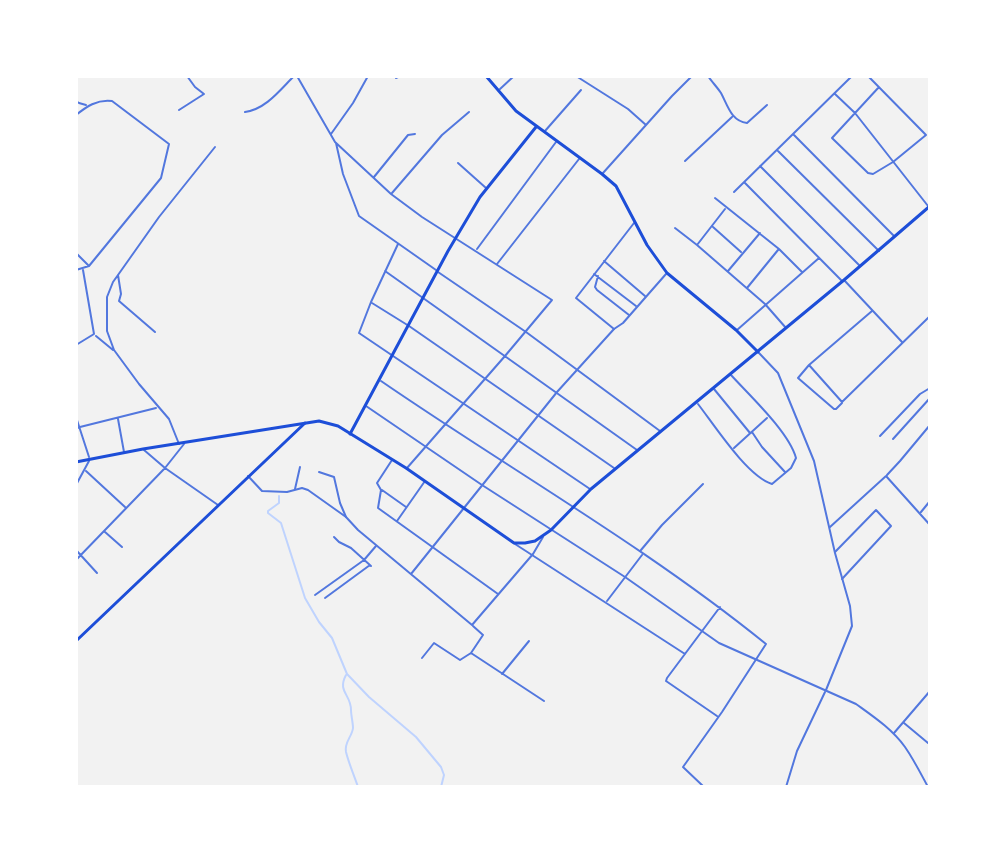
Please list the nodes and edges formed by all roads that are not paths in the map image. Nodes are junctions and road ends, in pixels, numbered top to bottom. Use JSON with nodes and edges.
{"nodes":[{"id":1,"x":187,"y":76,"type":"edge"},
{"id":2,"x":296,"y":76,"type":"edge"},
{"id":3,"x":368,"y":76,"type":"edge"},
{"id":4,"x":486,"y":76,"type":"edge"},
{"id":5,"x":514,"y":76,"type":"edge"},
{"id":6,"x":576,"y":76,"type":"edge"},
{"id":7,"x":692,"y":76,"type":"edge"},
{"id":8,"x":708,"y":76,"type":"edge"},
{"id":9,"x":852,"y":76,"type":"edge"},
{"id":10,"x":868,"y":76,"type":"edge"},
{"id":11,"x":879,"y":87,"type":"junction"},
{"id":12,"x":581,"y":90,"type":"dead end"},
{"id":13,"x":498,"y":91,"type":"junction"},
{"id":14,"x":835,"y":93,"type":"junction"},
{"id":15,"x":76,"y":101,"type":"edge"},
{"id":16,"x":88,"y":105,"type":"junction"},
{"id":17,"x":767,"y":105,"type":"dead end"},
{"id":18,"x":179,"y":110,"type":"dead end"},
{"id":19,"x":245,"y":112,"type":"dead end"},
{"id":20,"x":469,"y":112,"type":"dead end"},
{"id":21,"x":855,"y":113,"type":"junction"},
{"id":22,"x":76,"y":115,"type":"edge"},
{"id":23,"x":733,"y":116,"type":"junction"},
{"id":24,"x":646,"y":125,"type":"junction"},
{"id":25,"x":536,"y":127,"type":"junction"},
{"id":26,"x":544,"y":133,"type":"junction"},
{"id":27,"x":415,"y":134,"type":"dead end"},
{"id":28,"x":793,"y":134,"type":"junction"},
{"id":29,"x":331,"y":135,"type":"junction"},
{"id":30,"x":335,"y":142,"type":"junction"},
{"id":31,"x":557,"y":142,"type":"junction"},
{"id":32,"x":215,"y":147,"type":"dead end"},
{"id":33,"x":777,"y":150,"type":"junction"},
{"id":34,"x":580,"y":158,"type":"junction"},
{"id":35,"x":685,"y":161,"type":"dead end"},
{"id":36,"x":893,"y":162,"type":"junction"},
{"id":37,"x":458,"y":163,"type":"dead end"},
{"id":38,"x":760,"y":166,"type":"junction"},
{"id":39,"x":602,"y":174,"type":"junction"},
{"id":40,"x":373,"y":178,"type":"junction"},
{"id":41,"x":745,"y":182,"type":"junction"},
{"id":42,"x":487,"y":189,"type":"junction"},
{"id":43,"x":734,"y":192,"type":"dead end"},
{"id":44,"x":391,"y":194,"type":"junction"},
{"id":45,"x":715,"y":198,"type":"dead end"},
{"id":46,"x":929,"y":206,"type":"edge"},
{"id":47,"x":726,"y":208,"type":"junction"},
{"id":48,"x":635,"y":223,"type":"junction"},
{"id":49,"x":712,"y":226,"type":"junction"},
{"id":50,"x":675,"y":228,"type":"dead end"},
{"id":51,"x":760,"y":233,"type":"junction"},
{"id":52,"x":895,"y":237,"type":"junction"},
{"id":53,"x":457,"y":238,"type":"junction"},
{"id":54,"x":398,"y":244,"type":"junction"},
{"id":55,"x":697,"y":245,"type":"junction"},
{"id":56,"x":779,"y":249,"type":"junction"},
{"id":57,"x":476,"y":250,"type":"junction"},
{"id":58,"x":879,"y":251,"type":"junction"},
{"id":59,"x":76,"y":253,"type":"edge"},
{"id":60,"x":743,"y":253,"type":"junction"},
{"id":61,"x":819,"y":258,"type":"junction"},
{"id":62,"x":604,"y":261,"type":"junction"},
{"id":63,"x":497,"y":264,"type":"junction"},
{"id":64,"x":89,"y":266,"type":"junction"},
{"id":65,"x":860,"y":267,"type":"junction"},
{"id":66,"x":83,"y":269,"type":"junction"},
{"id":67,"x":76,"y":270,"type":"edge"},
{"id":68,"x":385,"y":271,"type":"junction"},
{"id":69,"x":437,"y":271,"type":"junction"},
{"id":70,"x":728,"y":272,"type":"junction"},
{"id":71,"x":802,"y":272,"type":"junction"},
{"id":72,"x":667,"y":273,"type":"junction"},
{"id":73,"x":118,"y":275,"type":"junction"},
{"id":74,"x":596,"y":275,"type":"junction"},
{"id":75,"x":844,"y":281,"type":"junction"},
{"id":76,"x":747,"y":288,"type":"junction"},
{"id":77,"x":646,"y":296,"type":"junction"},
{"id":78,"x":423,"y":298,"type":"junction"},
{"id":79,"x":371,"y":302,"type":"junction"},
{"id":80,"x":765,"y":304,"type":"junction"},
{"id":81,"x":637,"y":307,"type":"junction"},
{"id":82,"x":872,"y":311,"type":"junction"},
{"id":83,"x":629,"y":316,"type":"junction"},
{"id":84,"x":930,"y":316,"type":"edge"},
{"id":85,"x":409,"y":326,"type":"junction"},
{"id":86,"x":786,"y":328,"type":"junction"},
{"id":87,"x":614,"y":329,"type":"junction"},
{"id":88,"x":736,"y":330,"type":"junction"},
{"id":89,"x":155,"y":332,"type":"dead end"},
{"id":90,"x":526,"y":332,"type":"junction"},
{"id":91,"x":94,"y":334,"type":"junction"},
{"id":92,"x":903,"y":343,"type":"junction"},
{"id":93,"x":76,"y":345,"type":"edge"},
{"id":94,"x":114,"y":350,"type":"junction"},
{"id":95,"x":758,"y":352,"type":"junction"},
{"id":96,"x":393,"y":356,"type":"junction"},
{"id":97,"x":505,"y":356,"type":"junction"},
{"id":98,"x":809,"y":365,"type":"junction"},
{"id":99,"x":576,"y":370,"type":"junction"},
{"id":100,"x":731,"y":374,"type":"junction"},
{"id":101,"x":380,"y":380,"type":"junction"},
{"id":102,"x":485,"y":380,"type":"junction"},
{"id":103,"x":714,"y":389,"type":"junction"},
{"id":104,"x":929,"y":389,"type":"edge"},
{"id":105,"x":557,"y":392,"type":"junction"},
{"id":106,"x":930,"y":397,"type":"edge"},
{"id":107,"x":842,"y":402,"type":"junction"},
{"id":108,"x":697,"y":403,"type":"junction"},
{"id":109,"x":463,"y":404,"type":"junction"},
{"id":110,"x":366,"y":406,"type":"junction"},
{"id":111,"x":159,"y":407,"type":"junction"},
{"id":112,"x":538,"y":416,"type":"junction"},
{"id":113,"x":76,"y":417,"type":"edge"},
{"id":114,"x":768,"y":417,"type":"junction"},
{"id":115,"x":118,"y":418,"type":"junction"},
{"id":116,"x":306,"y":422,"type":"junction"},
{"id":117,"x":444,"y":424,"type":"junction"},
{"id":118,"x":930,"y":425,"type":"edge"},
{"id":119,"x":81,"y":427,"type":"junction"},
{"id":120,"x":76,"y":428,"type":"edge"},
{"id":121,"x":661,"y":432,"type":"junction"},
{"id":122,"x":751,"y":433,"type":"junction"},
{"id":123,"x":350,"y":434,"type":"junction"},
{"id":124,"x":880,"y":436,"type":"dead end"},
{"id":125,"x":893,"y":439,"type":"dead end"},
{"id":126,"x":517,"y":441,"type":"junction"},
{"id":127,"x":186,"y":443,"type":"junction"},
{"id":128,"x":179,"y":444,"type":"junction"},
{"id":129,"x":425,"y":447,"type":"junction"},
{"id":130,"x":143,"y":449,"type":"junction"},
{"id":131,"x":733,"y":449,"type":"junction"},
{"id":132,"x":638,"y":451,"type":"junction"},
{"id":133,"x":124,"y":453,"type":"junction"},
{"id":134,"x":90,"y":459,"type":"junction"},
{"id":135,"x":392,"y":460,"type":"junction"},
{"id":136,"x":76,"y":462,"type":"edge"},
{"id":137,"x":501,"y":462,"type":"junction"},
{"id":138,"x":300,"y":467,"type":"dead end"},
{"id":139,"x":165,"y":468,"type":"junction"},
{"id":140,"x":406,"y":468,"type":"junction"},
{"id":141,"x":616,"y":469,"type":"junction"},
{"id":142,"x":85,"y":470,"type":"junction"},
{"id":143,"x":319,"y":472,"type":"dead end"},
{"id":144,"x":785,"y":473,"type":"junction"},
{"id":145,"x":248,"y":476,"type":"junction"},
{"id":146,"x":886,"y":476,"type":"junction"},
{"id":147,"x":425,"y":481,"type":"junction"},
{"id":148,"x":703,"y":484,"type":"dead end"},
{"id":149,"x":76,"y":485,"type":"edge"},
{"id":150,"x":482,"y":485,"type":"junction"},
{"id":151,"x":295,"y":489,"type":"junction"},
{"id":152,"x":591,"y":489,"type":"junction"},
{"id":153,"x":381,"y":490,"type":"junction"},
{"id":154,"x":930,"y":501,"type":"edge"},
{"id":155,"x":218,"y":505,"type":"junction"},
{"id":156,"x":406,"y":507,"type":"junction"},
{"id":157,"x":573,"y":507,"type":"junction"},
{"id":158,"x":126,"y":508,"type":"junction"},
{"id":159,"x":464,"y":508,"type":"junction"},
{"id":160,"x":920,"y":513,"type":"junction"},
{"id":161,"x":346,"y":517,"type":"junction"},
{"id":162,"x":396,"y":522,"type":"junction"},
{"id":163,"x":930,"y":525,"type":"edge"},
{"id":164,"x":829,"y":528,"type":"junction"},
{"id":165,"x":551,"y":530,"type":"junction"},
{"id":166,"x":104,"y":531,"type":"junction"},
{"id":167,"x":543,"y":536,"type":"junction"},
{"id":168,"x":334,"y":537,"type":"dead end"},
{"id":169,"x":514,"y":543,"type":"junction"},
{"id":170,"x":376,"y":545,"type":"junction"},
{"id":171,"x":122,"y":547,"type":"dead end"},
{"id":172,"x":432,"y":548,"type":"junction"},
{"id":173,"x":76,"y":550,"type":"edge"},
{"id":174,"x":641,"y":553,"type":"junction"},
{"id":175,"x":835,"y":553,"type":"junction"},
{"id":176,"x":533,"y":554,"type":"junction"},
{"id":177,"x":81,"y":555,"type":"junction"},
{"id":178,"x":76,"y":560,"type":"edge"},
{"id":179,"x":364,"y":560,"type":"junction"},
{"id":180,"x":97,"y":573,"type":"dead end"},
{"id":181,"x":411,"y":574,"type":"junction"},
{"id":182,"x":625,"y":577,"type":"junction"},
{"id":183,"x":842,"y":579,"type":"junction"},
{"id":184,"x":499,"y":594,"type":"junction"},
{"id":185,"x":315,"y":595,"type":"dead end"},
{"id":186,"x":325,"y":598,"type":"dead end"},
{"id":187,"x":606,"y":601,"type":"junction"},
{"id":188,"x":720,"y":607,"type":"junction"},
{"id":189,"x":472,"y":625,"type":"junction"},
{"id":190,"x":702,"y":631,"type":"junction"},
{"id":191,"x":76,"y":641,"type":"edge"},
{"id":192,"x":529,"y":641,"type":"dead end"},
{"id":193,"x":471,"y":653,"type":"junction"},
{"id":194,"x":685,"y":654,"type":"junction"},
{"id":195,"x":422,"y":658,"type":"dead end"},
{"id":196,"x":755,"y":660,"type":"junction"},
{"id":197,"x":501,"y":675,"type":"junction"},
{"id":198,"x":825,"y":691,"type":"junction"},
{"id":199,"x":930,"y":691,"type":"edge"},
{"id":200,"x":544,"y":701,"type":"dead end"},
{"id":201,"x":718,"y":717,"type":"junction"},
{"id":202,"x":903,"y":722,"type":"junction"},
{"id":203,"x":893,"y":733,"type":"junction"},
{"id":204,"x":928,"y":743,"type":"edge"},
{"id":205,"x":704,"y":787,"type":"edge"},
{"id":206,"x":786,"y":787,"type":"edge"},
{"id":207,"x":928,"y":787,"type":"edge"}],
"edges":[{"from":1,"to":18,"type":"street"},
{"from":2,"to":19,"type":"street"},
{"from":2,"to":29,"type":"street"},
{"from":3,"to":29,"type":"street"},
{"from":4,"to":13,"type":"main road"},
{"from":5,"to":13,"type":"street"},
{"from":6,"to":24,"type":"street"},
{"from":7,"to":24,"type":"street"},
{"from":8,"to":23,"type":"street"},
{"from":9,"to":14,"type":"street"},
{"from":10,"to":11,"type":"street"},
{"from":11,"to":21,"type":"street"},
{"from":11,"to":36,"type":"street"},
{"from":12,"to":26,"type":"street"},
{"from":13,"to":25,"type":"main road"},
{"from":14,"to":21,"type":"street"},
{"from":14,"to":28,"type":"street"},
{"from":15,"to":16,"type":"street"},
{"from":16,"to":22,"type":"street"},
{"from":16,"to":64,"type":"street"},
{"from":17,"to":23,"type":"street"},
{"from":20,"to":44,"type":"street"},
{"from":21,"to":36,"type":"street"},
{"from":21,"to":36,"type":"street"},
{"from":23,"to":35,"type":"street"},
{"from":24,"to":39,"type":"street"},
{"from":25,"to":26,"type":"main road"},
{"from":25,"to":42,"type":"main road"},
{"from":26,"to":31,"type":"main road"},
{"from":27,"to":40,"type":"street"},
{"from":28,"to":33,"type":"street"},
{"from":28,"to":52,"type":"street"},
{"from":29,"to":30,"type":"street"},
{"from":30,"to":40,"type":"street"},
{"from":30,"to":54,"type":"street"},
{"from":31,"to":34,"type":"main road"},
{"from":31,"to":57,"type":"street"},
{"from":32,"to":73,"type":"street"},
{"from":33,"to":38,"type":"street"},
{"from":33,"to":58,"type":"street"},
{"from":34,"to":39,"type":"main road"},
{"from":34,"to":63,"type":"street"},
{"from":36,"to":46,"type":"street"},
{"from":37,"to":42,"type":"street"},
{"from":38,"to":41,"type":"street"},
{"from":38,"to":65,"type":"street"},
{"from":39,"to":48,"type":"main road"},
{"from":40,"to":44,"type":"street"},
{"from":41,"to":43,"type":"street"},
{"from":41,"to":61,"type":"street"},
{"from":42,"to":53,"type":"main road"},
{"from":44,"to":53,"type":"street"},
{"from":45,"to":47,"type":"street"},
{"from":46,"to":52,"type":"main road"},
{"from":47,"to":49,"type":"street"},
{"from":47,"to":51,"type":"street"},
{"from":48,"to":62,"type":"street"},
{"from":48,"to":72,"type":"main road"},
{"from":49,"to":55,"type":"street"},
{"from":49,"to":60,"type":"street"},
{"from":50,"to":55,"type":"street"},
{"from":51,"to":56,"type":"street"},
{"from":51,"to":60,"type":"street"},
{"from":52,"to":58,"type":"main road"},
{"from":53,"to":57,"type":"street"},
{"from":53,"to":69,"type":"main road"},
{"from":54,"to":68,"type":"street"},
{"from":54,"to":69,"type":"street"},
{"from":55,"to":70,"type":"street"},
{"from":56,"to":71,"type":"street"},
{"from":56,"to":76,"type":"street"},
{"from":57,"to":63,"type":"street"},
{"from":58,"to":65,"type":"main road"},
{"from":59,"to":64,"type":"street"},
{"from":60,"to":70,"type":"street"},
{"from":61,"to":71,"type":"street"},
{"from":61,"to":75,"type":"street"},
{"from":62,"to":74,"type":"street"},
{"from":62,"to":77,"type":"street"},
{"from":63,"to":90,"type":"street"},
{"from":64,"to":66,"type":"street"},
{"from":65,"to":75,"type":"main road"},
{"from":66,"to":67,"type":"street"},
{"from":66,"to":91,"type":"street"},
{"from":68,"to":78,"type":"street"},
{"from":68,"to":79,"type":"street"},
{"from":69,"to":78,"type":"main road"},
{"from":69,"to":90,"type":"street"},
{"from":70,"to":76,"type":"street"},
{"from":71,"to":80,"type":"street"},
{"from":72,"to":77,"type":"street"},
{"from":72,"to":88,"type":"main road"},
{"from":73,"to":89,"type":"street"},
{"from":73,"to":94,"type":"street"},
{"from":74,"to":81,"type":"street"},
{"from":74,"to":83,"type":"street"},
{"from":74,"to":87,"type":"street"},
{"from":75,"to":82,"type":"street"},
{"from":75,"to":86,"type":"main road"},
{"from":76,"to":80,"type":"street"},
{"from":77,"to":81,"type":"street"},
{"from":78,"to":85,"type":"main road"},
{"from":78,"to":97,"type":"street"},
{"from":79,"to":85,"type":"street"},
{"from":79,"to":96,"type":"street"},
{"from":80,"to":86,"type":"street"},
{"from":80,"to":88,"type":"street"},
{"from":81,"to":83,"type":"street"},
{"from":82,"to":92,"type":"street"},
{"from":82,"to":98,"type":"street"},
{"from":83,"to":87,"type":"street"},
{"from":84,"to":92,"type":"street"},
{"from":85,"to":96,"type":"main road"},
{"from":85,"to":102,"type":"street"},
{"from":86,"to":95,"type":"main road"},
{"from":87,"to":99,"type":"street"},
{"from":88,"to":95,"type":"main road"},
{"from":90,"to":97,"type":"street"},
{"from":90,"to":99,"type":"street"},
{"from":91,"to":93,"type":"street"},
{"from":91,"to":94,"type":"street"},
{"from":92,"to":107,"type":"street"},
{"from":94,"to":111,"type":"street"},
{"from":95,"to":100,"type":"main road"},
{"from":95,"to":164,"type":"street"},
{"from":96,"to":101,"type":"main road"},
{"from":96,"to":109,"type":"street"},
{"from":97,"to":102,"type":"street"},
{"from":97,"to":105,"type":"street"},
{"from":98,"to":107,"type":"street"},
{"from":98,"to":107,"type":"street"},
{"from":99,"to":105,"type":"street"},
{"from":99,"to":121,"type":"street"},
{"from":100,"to":103,"type":"main road"},
{"from":100,"to":114,"type":"street"},
{"from":101,"to":110,"type":"main road"},
{"from":101,"to":117,"type":"street"},
{"from":102,"to":109,"type":"street"},
{"from":102,"to":112,"type":"street"},
{"from":103,"to":108,"type":"main road"},
{"from":103,"to":122,"type":"street"},
{"from":104,"to":106,"type":"street"},
{"from":104,"to":124,"type":"street"},
{"from":105,"to":112,"type":"street"},
{"from":105,"to":132,"type":"street"},
{"from":106,"to":125,"type":"street"},
{"from":108,"to":121,"type":"main road"},
{"from":108,"to":131,"type":"street"},
{"from":109,"to":117,"type":"street"},
{"from":109,"to":126,"type":"street"},
{"from":110,"to":123,"type":"main road"},
{"from":110,"to":129,"type":"street"},
{"from":111,"to":115,"type":"street"},
{"from":111,"to":128,"type":"street"},
{"from":112,"to":126,"type":"street"},
{"from":112,"to":141,"type":"street"},
{"from":113,"to":119,"type":"street"},
{"from":114,"to":122,"type":"street"},
{"from":114,"to":144,"type":"street"},
{"from":115,"to":119,"type":"street"},
{"from":115,"to":133,"type":"street"},
{"from":116,"to":123,"type":"main road"},
{"from":116,"to":127,"type":"main road"},
{"from":116,"to":145,"type":"main road"},
{"from":117,"to":129,"type":"street"},
{"from":117,"to":137,"type":"street"},
{"from":118,"to":146,"type":"street"},
{"from":119,"to":120,"type":"street"},
{"from":119,"to":134,"type":"street"},
{"from":121,"to":132,"type":"main road"},
{"from":122,"to":131,"type":"street"},
{"from":122,"to":144,"type":"street"},
{"from":123,"to":135,"type":"main road"},
{"from":126,"to":137,"type":"street"},
{"from":126,"to":152,"type":"street"},
{"from":127,"to":128,"type":"main road"},
{"from":127,"to":139,"type":"street"},
{"from":128,"to":130,"type":"main road"},
{"from":129,"to":140,"type":"street"},
{"from":129,"to":150,"type":"street"},
{"from":130,"to":133,"type":"main road"},
{"from":130,"to":139,"type":"street"},
{"from":131,"to":144,"type":"street"},
{"from":132,"to":141,"type":"main road"},
{"from":133,"to":134,"type":"main road"},
{"from":134,"to":136,"type":"main road"},
{"from":134,"to":142,"type":"street"},
{"from":135,"to":140,"type":"main road"},
{"from":135,"to":153,"type":"street"},
{"from":137,"to":150,"type":"street"},
{"from":137,"to":157,"type":"street"},
{"from":138,"to":151,"type":"street"},
{"from":139,"to":155,"type":"street"},
{"from":139,"to":158,"type":"street"},
{"from":140,"to":147,"type":"main road"},
{"from":141,"to":152,"type":"main road"},
{"from":142,"to":149,"type":"street"},
{"from":142,"to":158,"type":"street"},
{"from":143,"to":161,"type":"street"},
{"from":145,"to":151,"type":"street"},
{"from":145,"to":155,"type":"main road"},
{"from":146,"to":160,"type":"street"},
{"from":146,"to":164,"type":"street"},
{"from":147,"to":156,"type":"street"},
{"from":147,"to":159,"type":"main road"},
{"from":148,"to":174,"type":"street"},
{"from":150,"to":159,"type":"street"},
{"from":150,"to":165,"type":"street"},
{"from":151,"to":161,"type":"street"},
{"from":152,"to":157,"type":"main road"},
{"from":153,"to":156,"type":"street"},
{"from":153,"to":162,"type":"street"},
{"from":154,"to":160,"type":"street"},
{"from":155,"to":191,"type":"main road"},
{"from":156,"to":162,"type":"street"},
{"from":157,"to":165,"type":"main road"},
{"from":157,"to":174,"type":"street"},
{"from":158,"to":166,"type":"street"},
{"from":159,"to":169,"type":"main road"},
{"from":159,"to":172,"type":"street"},
{"from":160,"to":163,"type":"street"},
{"from":161,"to":170,"type":"street"},
{"from":162,"to":172,"type":"street"},
{"from":164,"to":175,"type":"street"},
{"from":165,"to":167,"type":"main road"},
{"from":165,"to":182,"type":"street"},
{"from":166,"to":171,"type":"street"},
{"from":166,"to":177,"type":"street"},
{"from":167,"to":169,"type":"main road"},
{"from":167,"to":176,"type":"street"},
{"from":168,"to":179,"type":"street"},
{"from":169,"to":176,"type":"street"},
{"from":170,"to":179,"type":"street"},
{"from":170,"to":181,"type":"street"},
{"from":172,"to":181,"type":"street"},
{"from":172,"to":184,"type":"street"},
{"from":173,"to":177,"type":"street"},
{"from":174,"to":182,"type":"street"},
{"from":174,"to":188,"type":"street"},
{"from":175,"to":183,"type":"street"},
{"from":175,"to":183,"type":"street"},
{"from":176,"to":184,"type":"street"},
{"from":176,"to":187,"type":"street"},
{"from":177,"to":178,"type":"street"},
{"from":177,"to":180,"type":"street"},
{"from":179,"to":185,"type":"street"},
{"from":179,"to":186,"type":"street"},
{"from":181,"to":189,"type":"street"},
{"from":182,"to":187,"type":"street"},
{"from":182,"to":190,"type":"street"},
{"from":183,"to":198,"type":"street"},
{"from":184,"to":189,"type":"street"},
{"from":187,"to":194,"type":"street"},
{"from":188,"to":190,"type":"street"},
{"from":188,"to":196,"type":"street"},
{"from":189,"to":193,"type":"street"},
{"from":190,"to":194,"type":"street"},
{"from":190,"to":196,"type":"street"},
{"from":192,"to":197,"type":"street"},
{"from":193,"to":195,"type":"street"},
{"from":193,"to":197,"type":"street"},
{"from":194,"to":201,"type":"street"},
{"from":196,"to":198,"type":"street"},
{"from":196,"to":201,"type":"street"},
{"from":197,"to":200,"type":"street"},
{"from":198,"to":203,"type":"street"},
{"from":198,"to":206,"type":"street"},
{"from":199,"to":202,"type":"street"},
{"from":201,"to":205,"type":"street"},
{"from":202,"to":203,"type":"street"},
{"from":202,"to":204,"type":"street"},
{"from":203,"to":207,"type":"street"}]}
